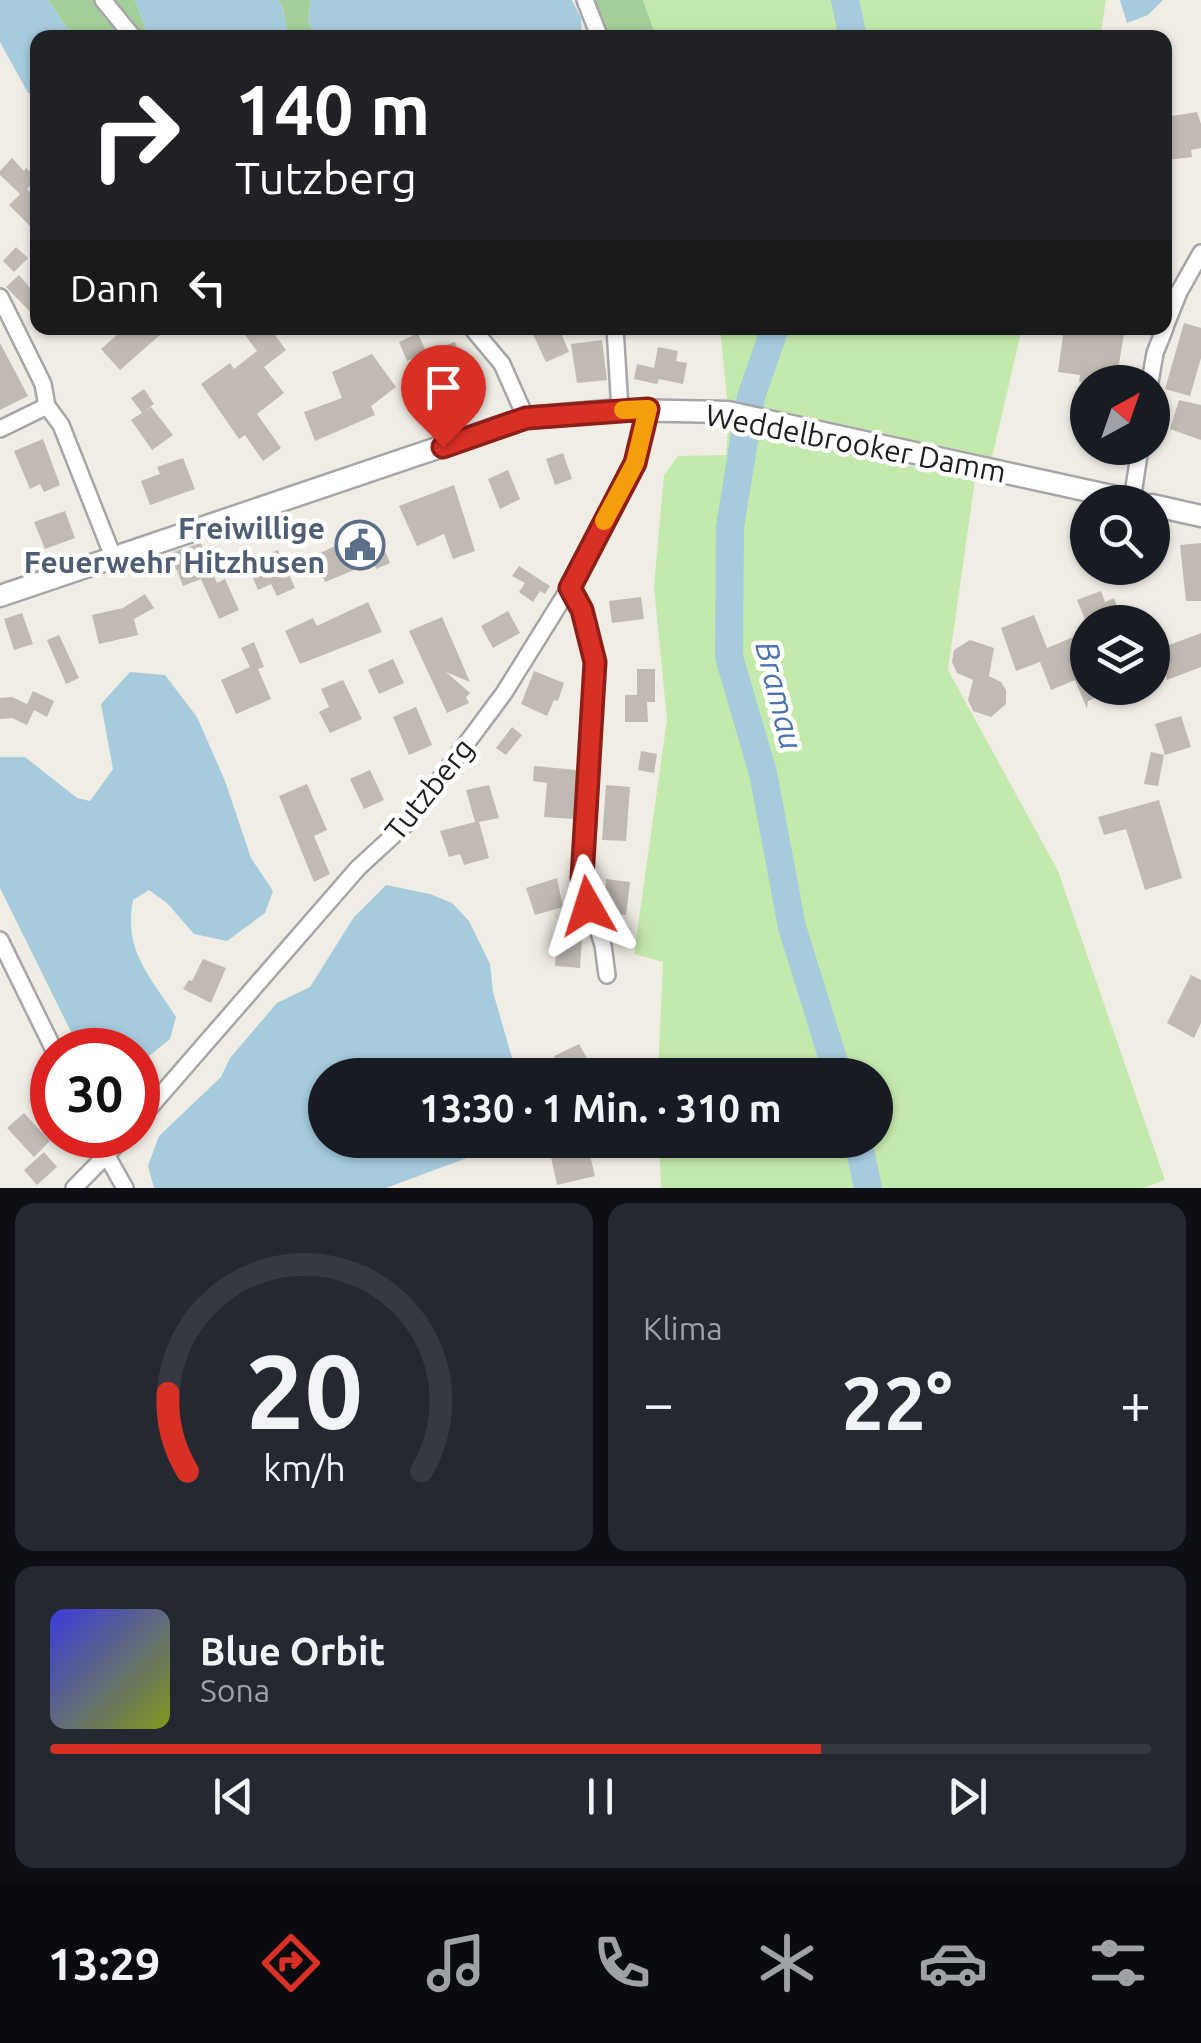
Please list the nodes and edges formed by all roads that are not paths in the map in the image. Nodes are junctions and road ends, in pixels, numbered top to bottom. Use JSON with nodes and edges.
{"nodes":[{"id":1,"x":103,"y":0,"type":"edge"},
{"id":2,"x":584,"y":0,"type":"edge"},
{"id":3,"x":127,"y":30,"type":"edge"},
{"id":4,"x":597,"y":30,"type":"edge"},
{"id":5,"x":1201,"y":253,"type":"edge"},
{"id":6,"x":0,"y":297,"type":"edge"},
{"id":7,"x":1172,"y":310,"type":"edge"},
{"id":8,"x":478,"y":335,"type":"edge"},
{"id":9,"x":615,"y":335,"type":"edge"},
{"id":10,"x":1162,"y":335,"type":"edge"},
{"id":11,"x":1152,"y":365,"type":"edge"},
{"id":12,"x":47,"y":406,"type":"junction"},
{"id":13,"x":648,"y":409,"type":"junction"},
{"id":14,"x":620,"y":410,"type":"junction"},
{"id":15,"x":526,"y":418,"type":"junction"},
{"id":16,"x":0,"y":429,"type":"edge"},
{"id":17,"x":1070,"y":487,"type":"edge"},
{"id":18,"x":1170,"y":509,"type":"edge"},
{"id":19,"x":1201,"y":516,"type":"edge"},
{"id":20,"x":114,"y":559,"type":"junction"},
{"id":21,"x":570,"y":588,"type":"junction"},
{"id":22,"x":0,"y":596,"type":"edge"},
{"id":23,"x":0,"y":940,"type":"edge"},
{"id":24,"x":608,"y":975,"type":"dead end"},
{"id":25,"x":43,"y":1028,"type":"edge"},
{"id":26,"x":160,"y":1097,"type":"edge"},
{"id":27,"x":106,"y":1158,"type":"joint"},
{"id":28,"x":74,"y":1188,"type":"edge"},
{"id":29,"x":125,"y":1188,"type":"edge"}],
"edges":[{"from":1,"to":3,"type":"street"},
{"from":2,"to":4,"type":"street"},
{"from":5,"to":7,"type":"street"},
{"from":6,"to":12,"type":"street"},
{"from":8,"to":15,"type":"street"},
{"from":9,"to":14,"type":"street"},
{"from":10,"to":11,"type":"street"},
{"from":12,"to":16,"type":"street"},
{"from":12,"to":20,"type":"street"},
{"from":13,"to":14,"type":"street","name":"Weddelbrooker Damm"},
{"from":13,"to":17,"type":"street","name":"Weddelbrooker Damm"},
{"from":13,"to":21,"type":"street","name":"Tutzberg"},
{"from":14,"to":15,"type":"street","name":"Weddelbrooker Damm"},
{"from":15,"to":20,"type":"street","name":"Weddelbrooker Damm"},
{"from":18,"to":19,"type":"street","name":"Weddelbrooker Damm"},
{"from":20,"to":22,"type":"street","name":"Weddelbrooker Damm"},
{"from":21,"to":24,"type":"street"},
{"from":21,"to":26,"type":"street","name":"Tutzberg"},
{"from":23,"to":25,"type":"street"},
{"from":27,"to":28,"type":"street"},
{"from":27,"to":29,"type":"street"}]}
